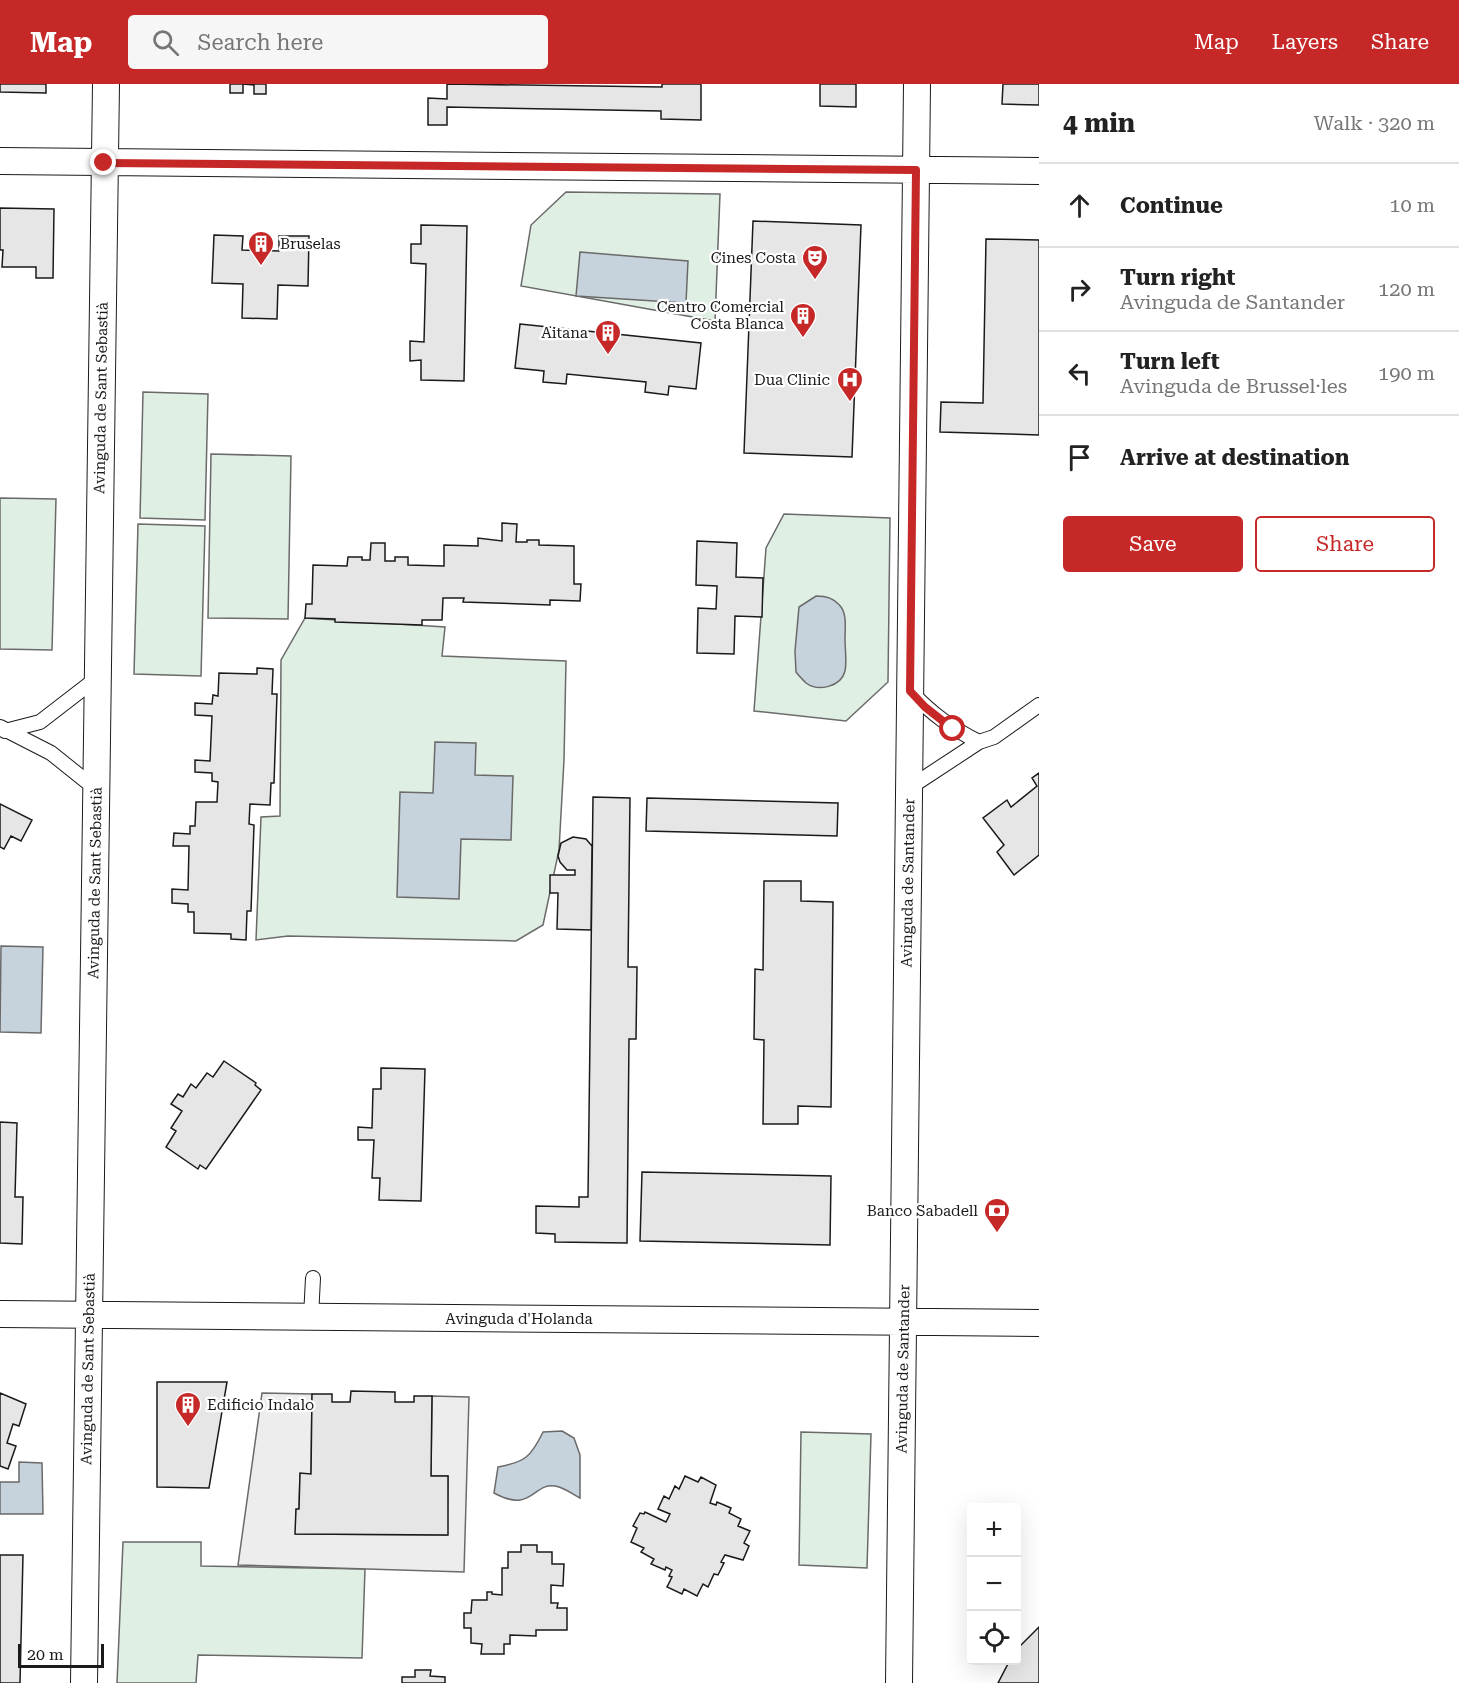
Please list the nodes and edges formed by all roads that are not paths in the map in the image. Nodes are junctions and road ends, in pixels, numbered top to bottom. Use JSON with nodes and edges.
{"nodes":[{"id":1,"x":106,"y":84,"type":"edge"},
{"id":2,"x":917,"y":84,"type":"edge"},
{"id":3,"x":0,"y":161,"type":"edge"},
{"id":4,"x":104,"y":163,"type":"junction"},
{"id":5,"x":916,"y":170,"type":"junction"},
{"id":6,"x":1039,"y":171,"type":"edge"},
{"id":7,"x":97,"y":678,"type":"junction"},
{"id":8,"x":910,"y":691,"type":"junction"},
{"id":9,"x":1039,"y":705,"type":"edge"},
{"id":10,"x":3,"y":730,"type":"edge"},
{"id":11,"x":979,"y":742,"type":"junction"},
{"id":12,"x":909,"y":788,"type":"junction"},
{"id":13,"x":96,"y":789,"type":"junction"},
{"id":14,"x":313,"y":1278,"type":"dead end"},
{"id":15,"x":0,"y":1314,"type":"edge"},
{"id":16,"x":89,"y":1316,"type":"junction"},
{"id":17,"x":311,"y":1317,"type":"junction"},
{"id":18,"x":903,"y":1322,"type":"junction"},
{"id":19,"x":1039,"y":1323,"type":"edge"},
{"id":20,"x":84,"y":1683,"type":"edge"},
{"id":21,"x":899,"y":1683,"type":"edge"}],
"edges":[{"from":1,"to":4,"type":"street","name":"Avinguda de Sant Sebastià"},
{"from":2,"to":5,"type":"street","name":"Avinguda de Santander"},
{"from":3,"to":4,"type":"street"},
{"from":4,"to":5,"type":"street"},
{"from":4,"to":7,"type":"street","name":"Avinguda de Sant Sebastià"},
{"from":5,"to":6,"type":"street"},
{"from":5,"to":8,"type":"street","name":"Avinguda de Santander"},
{"from":7,"to":10,"type":"lane"},
{"from":7,"to":13,"type":"street","name":"Avinguda de Sant Sebastià"},
{"from":8,"to":11,"type":"lane"},
{"from":8,"to":12,"type":"street","name":"Avinguda de Santander"},
{"from":9,"to":11,"type":"lane"},
{"from":10,"to":13,"type":"lane"},
{"from":11,"to":12,"type":"lane"},
{"from":12,"to":18,"type":"street","name":"Avinguda de Santander"},
{"from":13,"to":16,"type":"street","name":"Avinguda de Sant Sebastià"},
{"from":14,"to":17,"type":"lane"},
{"from":15,"to":16,"type":"street","name":"Avinguda d'Holanda"},
{"from":16,"to":17,"type":"street","name":"Avinguda d'Holanda"},
{"from":16,"to":20,"type":"street","name":"Avinguda de Sant Sebastià"},
{"from":17,"to":18,"type":"street","name":"Avinguda d'Holanda"},
{"from":18,"to":19,"type":"street","name":"Avinguda d'Holanda"},
{"from":18,"to":21,"type":"street","name":"Avinguda de Santander"}]}
